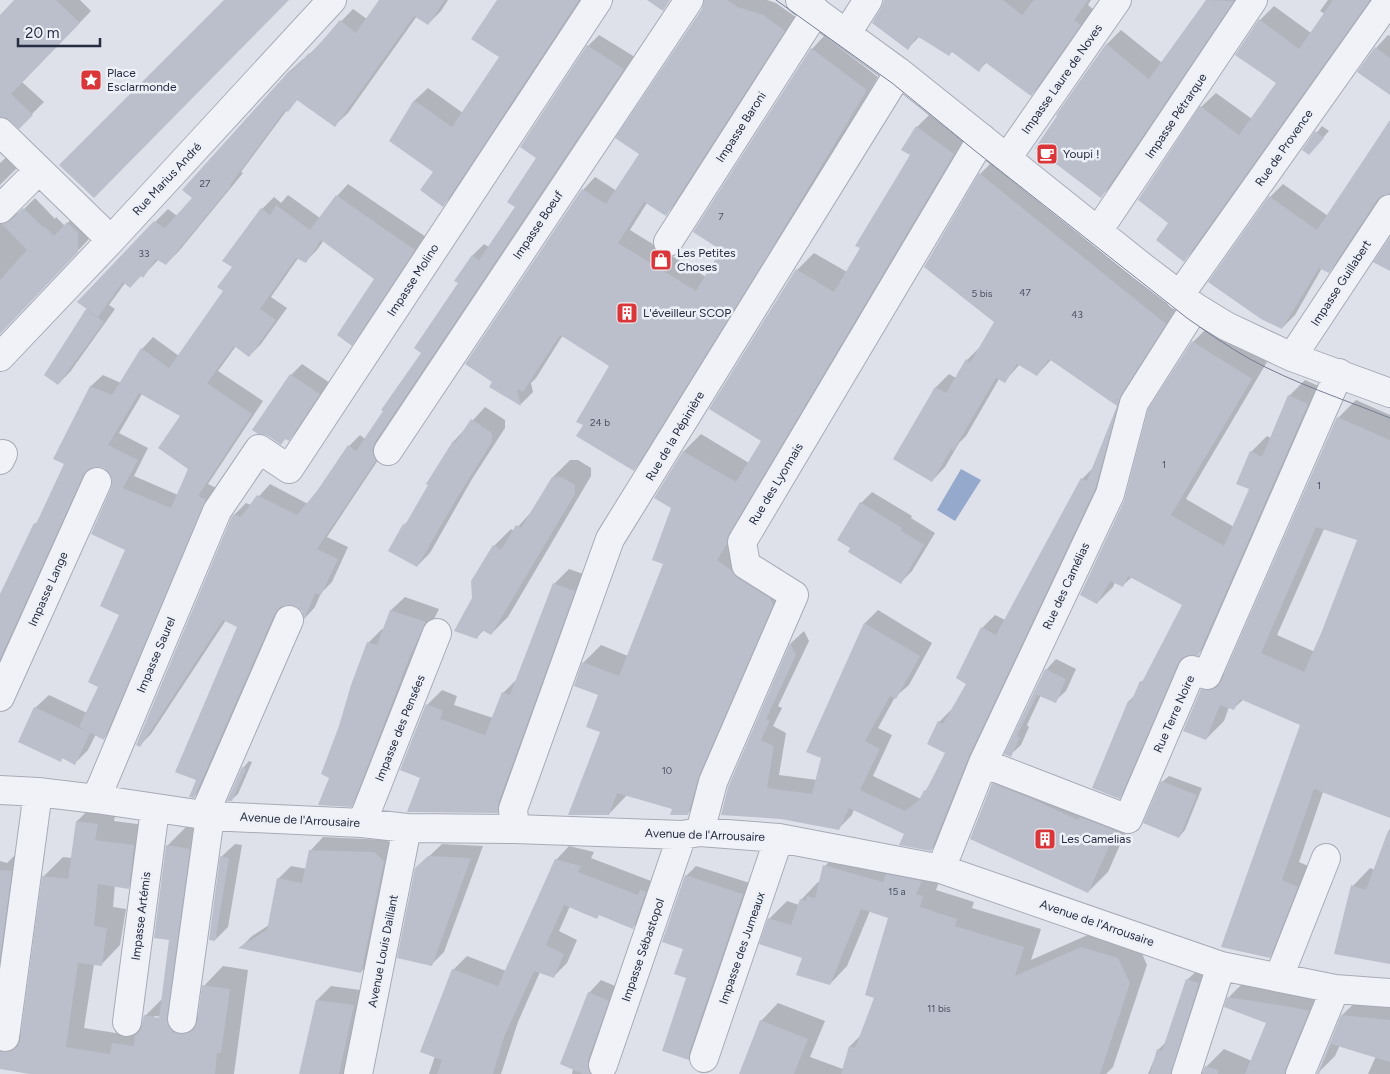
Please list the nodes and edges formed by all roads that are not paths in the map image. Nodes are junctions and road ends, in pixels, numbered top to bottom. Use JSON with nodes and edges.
{"nodes":[{"id":1,"x":332,"y":0,"type":"edge"},
{"id":2,"x":598,"y":0,"type":"edge"},
{"id":3,"x":689,"y":0,"type":"edge"},
{"id":4,"x":868,"y":0,"type":"edge"},
{"id":5,"x":1116,"y":0,"type":"edge"},
{"id":6,"x":1253,"y":0,"type":"edge"},
{"id":7,"x":1389,"y":0,"type":"edge"},
{"id":8,"x":808,"y":6,"type":"edge"},
{"id":9,"x":847,"y":33,"type":"junction"},
{"id":10,"x":899,"y":72,"type":"junction"},
{"id":11,"x":0,"y":132,"type":"edge"},
{"id":12,"x":982,"y":138,"type":"junction"},
{"id":13,"x":1007,"y":158,"type":"junction"},
{"id":14,"x":38,"y":170,"type":"junction"},
{"id":15,"x":0,"y":209,"type":"edge"},
{"id":16,"x":1390,"y":209,"type":"edge"},
{"id":17,"x":1098,"y":231,"type":"junction"},
{"id":18,"x":111,"y":240,"type":"junction"},
{"id":19,"x":668,"y":242,"type":"dead end"},
{"id":20,"x":1187,"y":301,"type":"junction"},
{"id":21,"x":0,"y":357,"type":"edge"},
{"id":22,"x":1292,"y":357,"type":"junction"},
{"id":23,"x":1339,"y":373,"type":"junction"},
{"id":24,"x":1390,"y":393,"type":"edge"},
{"id":25,"x":388,"y":451,"type":"dead end"},
{"id":26,"x":97,"y":482,"type":"dead end"},
{"id":27,"x":217,"y":511,"type":"joint"},
{"id":28,"x":289,"y":620,"type":"dead end"},
{"id":29,"x":437,"y":633,"type":"dead end"},
{"id":30,"x":0,"y":697,"type":"edge"},
{"id":31,"x":983,"y":763,"type":"junction"},
{"id":32,"x":0,"y":790,"type":"edge"},
{"id":33,"x":38,"y":792,"type":"junction"},
{"id":34,"x":96,"y":799,"type":"junction"},
{"id":35,"x":155,"y":809,"type":"junction"},
{"id":36,"x":207,"y":816,"type":"junction"},
{"id":37,"x":362,"y":823,"type":"junction"},
{"id":38,"x":407,"y":828,"type":"junction"},
{"id":39,"x":515,"y":828,"type":"junction"},
{"id":40,"x":691,"y":834,"type":"junction"},
{"id":41,"x":780,"y":838,"type":"junction"},
{"id":42,"x":1326,"y":858,"type":"dead end"},
{"id":43,"x":941,"y":869,"type":"junction"},
{"id":44,"x":1221,"y":966,"type":"junction"},
{"id":45,"x":1279,"y":977,"type":"junction"},
{"id":46,"x":1335,"y":988,"type":"junction"},
{"id":47,"x":1390,"y":993,"type":"edge"},
{"id":48,"x":182,"y":1019,"type":"dead end"},
{"id":49,"x":127,"y":1022,"type":"dead end"},
{"id":50,"x":5,"y":1037,"type":"dead end"},
{"id":51,"x":704,"y":1058,"type":"dead end"},
{"id":52,"x":603,"y":1065,"type":"dead end"},
{"id":53,"x":358,"y":1074,"type":"edge"},
{"id":54,"x":1186,"y":1074,"type":"edge"},
{"id":55,"x":1300,"y":1074,"type":"edge"}],
"edges":[{"from":1,"to":18,"type":"street","name":"Rue Marius André"},
{"from":2,"to":27,"type":"street","name":"Impasse Molino"},
{"from":3,"to":25,"type":"street","name":"Impasse Boeuf"},
{"from":4,"to":9,"type":"street"},
{"from":5,"to":13,"type":"street","name":"Impasse Laure de Noves"},
{"from":6,"to":17,"type":"street","name":"Impasse Pétrarque"},
{"from":7,"to":20,"type":"street","name":"Rue de Provence"},
{"from":8,"to":9,"type":"street"},
{"from":8,"to":19,"type":"street","name":"Impasse Baroni"},
{"from":9,"to":10,"type":"street"},
{"from":10,"to":12,"type":"street"},
{"from":10,"to":39,"type":"street","name":"Rue de la Pépinière"},
{"from":11,"to":14,"type":"street"},
{"from":12,"to":13,"type":"street"},
{"from":12,"to":40,"type":"street","name":"Rue des Lyonnais"},
{"from":13,"to":17,"type":"street"},
{"from":14,"to":15,"type":"street"},
{"from":14,"to":18,"type":"street"},
{"from":16,"to":22,"type":"street","name":"Impasse Guillabert"},
{"from":17,"to":20,"type":"street"},
{"from":18,"to":21,"type":"street","name":"Rue Marius André"},
{"from":20,"to":22,"type":"street"},
{"from":20,"to":31,"type":"street","name":"Rue des Camélias"},
{"from":22,"to":23,"type":"street"},
{"from":23,"to":24,"type":"street"},
{"from":23,"to":31,"type":"street","name":"Rue Terre Noire"},
{"from":26,"to":30,"type":"street","name":"Impasse Lange"},
{"from":27,"to":34,"type":"street","name":"Impasse Saurel"},
{"from":28,"to":36,"type":"street"},
{"from":29,"to":37,"type":"street","name":"Impasse des Pensées"},
{"from":31,"to":43,"type":"street","name":"Rue des Camélias"},
{"from":32,"to":33,"type":"street","name":"Avenue de l'Arrousaire"},
{"from":33,"to":34,"type":"street","name":"Avenue de l'Arrousaire"},
{"from":33,"to":50,"type":"street"},
{"from":34,"to":35,"type":"street","name":"Avenue de l'Arrousaire"},
{"from":35,"to":36,"type":"street","name":"Avenue de l'Arrousaire"},
{"from":35,"to":49,"type":"street","name":"Impasse Artémis"},
{"from":36,"to":37,"type":"street","name":"Avenue de l'Arrousaire"},
{"from":36,"to":48,"type":"street"},
{"from":37,"to":38,"type":"street","name":"Avenue de l'Arrousaire"},
{"from":38,"to":39,"type":"street","name":"Avenue de l'Arrousaire"},
{"from":38,"to":53,"type":"street","name":"Avenue Louis Daillant"},
{"from":39,"to":40,"type":"street","name":"Avenue de l'Arrousaire"},
{"from":40,"to":41,"type":"street","name":"Avenue de l'Arrousaire"},
{"from":40,"to":52,"type":"street","name":"Impasse Sébastopol"},
{"from":41,"to":43,"type":"street","name":"Avenue de l'Arrousaire"},
{"from":41,"to":51,"type":"street","name":"Impasse des Jumeaux"},
{"from":42,"to":45,"type":"street"},
{"from":43,"to":44,"type":"street","name":"Avenue de l'Arrousaire"},
{"from":44,"to":45,"type":"street","name":"Avenue de l'Arrousaire"},
{"from":44,"to":54,"type":"street"},
{"from":45,"to":46,"type":"street","name":"Avenue de l'Arrousaire"},
{"from":46,"to":47,"type":"street","name":"Avenue de l'Arrousaire"},
{"from":46,"to":55,"type":"street"}]}
